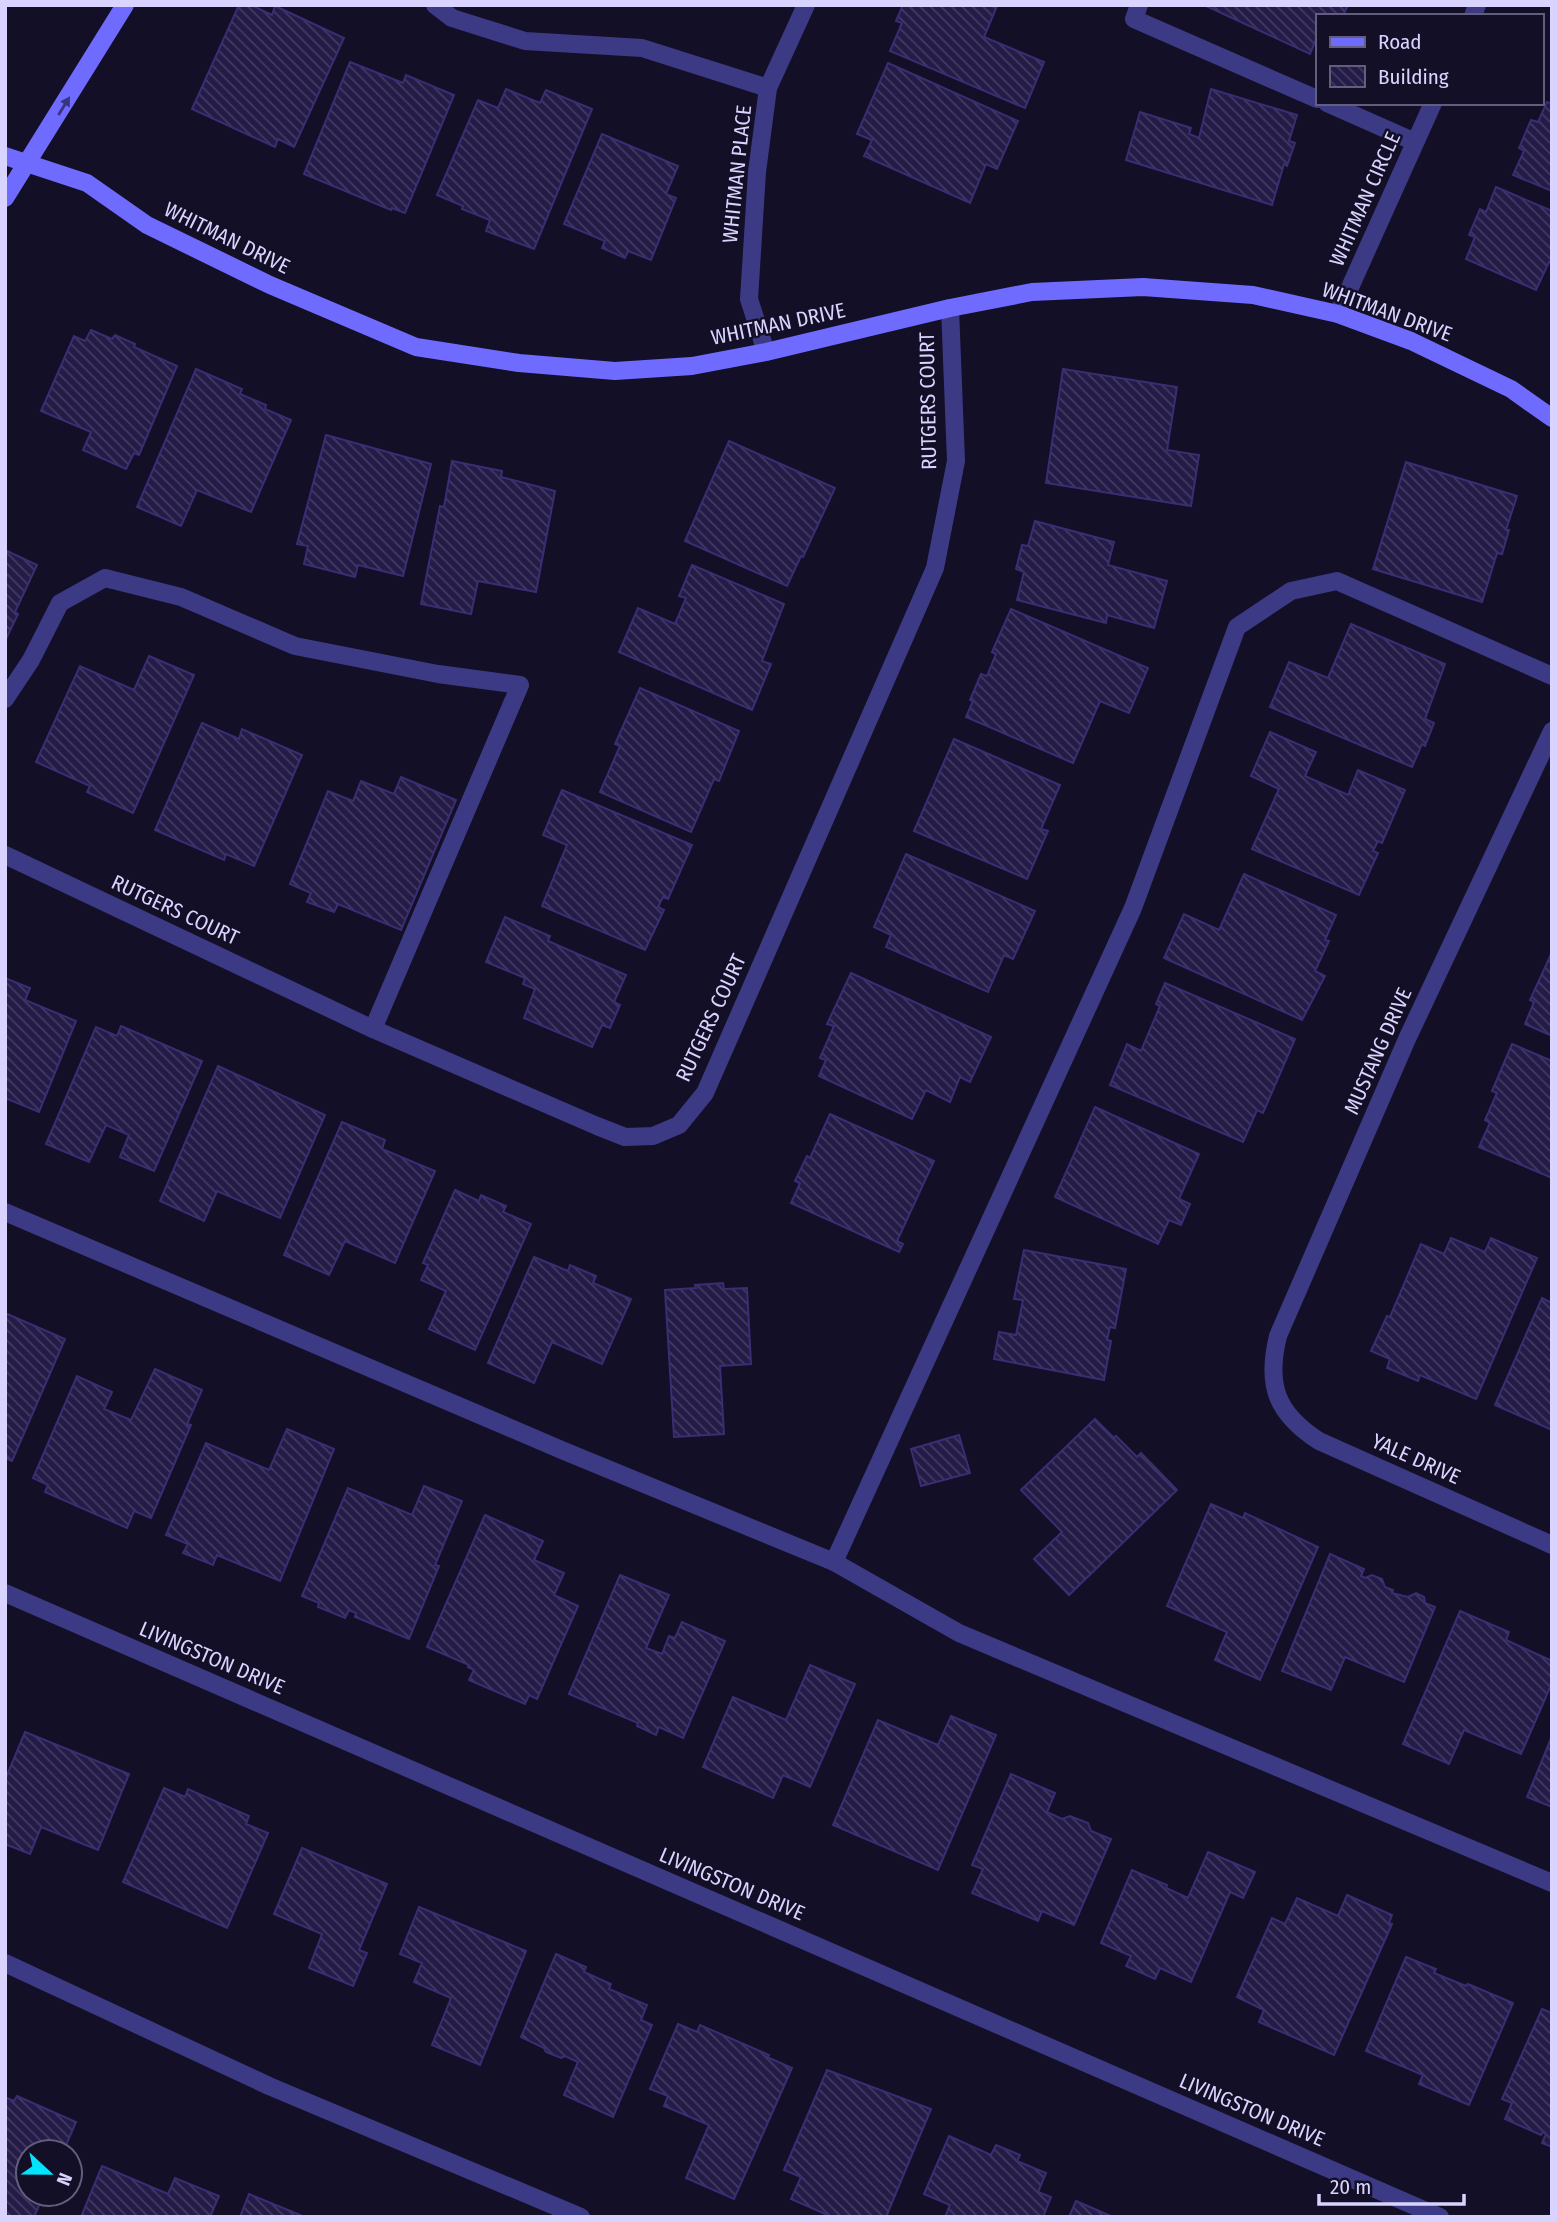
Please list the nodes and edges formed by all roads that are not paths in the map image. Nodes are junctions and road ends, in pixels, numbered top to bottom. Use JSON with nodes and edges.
{"nodes":[{"id":1,"x":125,"y":5,"type":"edge"},
{"id":2,"x":435,"y":5,"type":"edge"},
{"id":3,"x":806,"y":5,"type":"edge"},
{"id":4,"x":1139,"y":5,"type":"edge"},
{"id":5,"x":768,"y":88,"type":"junction"},
{"id":6,"x":1316,"y":99,"type":"edge"},
{"id":7,"x":1332,"y":105,"type":"edge"},
{"id":8,"x":1432,"y":105,"type":"edge"},
{"id":9,"x":1415,"y":142,"type":"junction"},
{"id":10,"x":5,"y":156,"type":"edge"},
{"id":11,"x":27,"y":163,"type":"junction"},
{"id":12,"x":5,"y":198,"type":"edge"},
{"id":13,"x":950,"y":308,"type":"junction"},
{"id":14,"x":1338,"y":314,"type":"junction"},
{"id":15,"x":766,"y":352,"type":"junction"},
{"id":16,"x":1552,"y":418,"type":"edge"},
{"id":17,"x":1552,"y":676,"type":"edge"},
{"id":18,"x":5,"y":699,"type":"edge"},
{"id":19,"x":1552,"y":731,"type":"edge"},
{"id":20,"x":5,"y":855,"type":"edge"},
{"id":21,"x":373,"y":1029,"type":"junction"},
{"id":22,"x":5,"y":1212,"type":"edge"},
{"id":23,"x":1278,"y":1395,"type":"joint"},
{"id":24,"x":1552,"y":1545,"type":"edge"},
{"id":25,"x":834,"y":1562,"type":"junction"},
{"id":26,"x":5,"y":1593,"type":"edge"},
{"id":27,"x":1552,"y":1883,"type":"edge"},
{"id":28,"x":5,"y":1963,"type":"edge"},
{"id":29,"x":581,"y":2217,"type":"edge"},
{"id":30,"x":1440,"y":2217,"type":"edge"}],
"edges":[{"from":11,"to":1,"type":"street","one_way":true},
{"from":2,"to":5,"type":"street"},
{"from":3,"to":5,"type":"street","name":"WHITMAN PLACE"},
{"from":4,"to":6,"type":"street"},
{"from":5,"to":15,"type":"street","name":"WHITMAN PLACE"},
{"from":7,"to":9,"type":"street"},
{"from":8,"to":9,"type":"street","name":"WHITMAN CIRCLE"},
{"from":9,"to":14,"type":"street","name":"WHITMAN CIRCLE"},
{"from":10,"to":11,"type":"street","name":"WHITMAN DRIVE"},
{"from":11,"to":12,"type":"street"},
{"from":11,"to":15,"type":"street","name":"WHITMAN DRIVE"},
{"from":13,"to":14,"type":"street","name":"WHITMAN DRIVE"},
{"from":13,"to":15,"type":"street","name":"WHITMAN DRIVE"},
{"from":13,"to":21,"type":"street","name":"RUTGERS COURT"},
{"from":14,"to":16,"type":"street","name":"WHITMAN DRIVE"},
{"from":17,"to":25,"type":"street"},
{"from":18,"to":21,"type":"street"},
{"from":19,"to":23,"type":"street","name":"MUSTANG DRIVE"},
{"from":20,"to":21,"type":"street","name":"RUTGERS COURT"},
{"from":22,"to":25,"type":"street"},
{"from":23,"to":24,"type":"street","name":"YALE DRIVE"},
{"from":25,"to":27,"type":"street"},
{"from":26,"to":30,"type":"street","name":"LIVINGSTON DRIVE"},
{"from":28,"to":29,"type":"street"}]}
